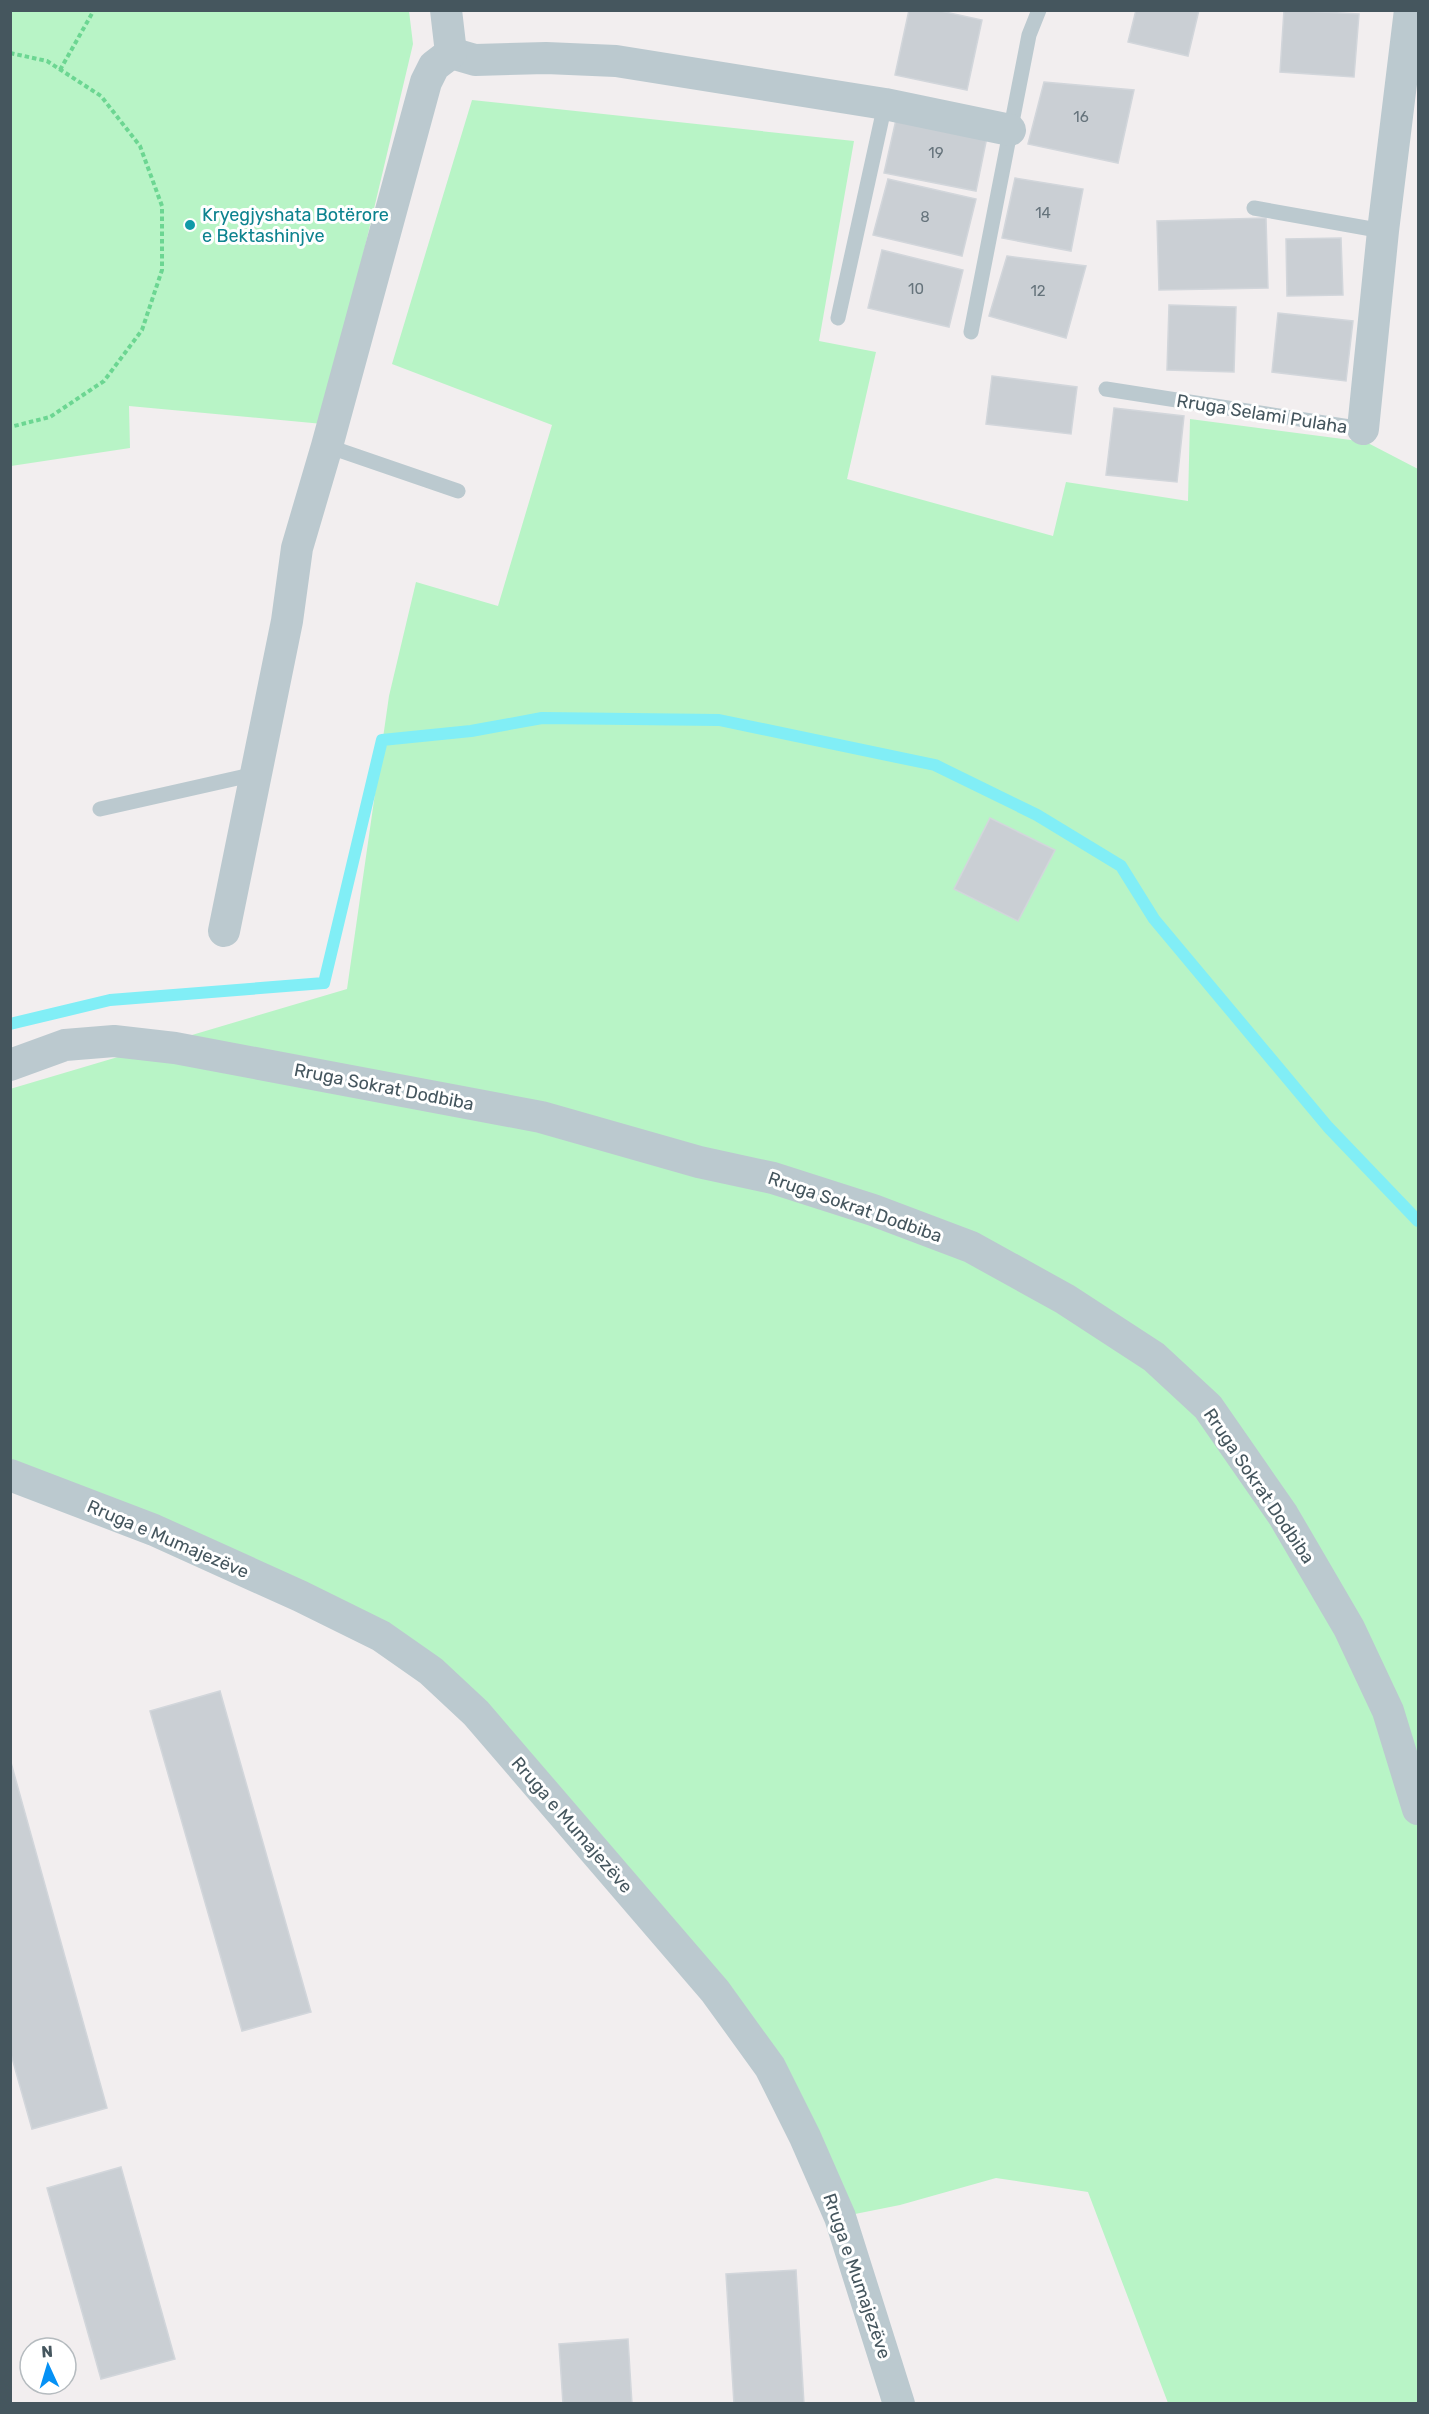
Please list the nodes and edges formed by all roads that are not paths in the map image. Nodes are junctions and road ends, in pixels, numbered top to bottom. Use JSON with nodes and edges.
{"nodes":[{"id":1,"x":446,"y":10,"type":"edge"},
{"id":2,"x":1039,"y":10,"type":"edge"},
{"id":3,"x":1410,"y":10,"type":"edge"},
{"id":4,"x":451,"y":53,"type":"junction"},
{"id":5,"x":885,"y":104,"type":"junction"},
{"id":6,"x":1010,"y":130,"type":"junction"},
{"id":7,"x":1254,"y":208,"type":"dead end"},
{"id":8,"x":1383,"y":231,"type":"junction"},
{"id":9,"x":838,"y":318,"type":"dead end"},
{"id":10,"x":971,"y":332,"type":"dead end"},
{"id":11,"x":1106,"y":389,"type":"dead end"},
{"id":12,"x":1363,"y":429,"type":"joint"},
{"id":13,"x":327,"y":446,"type":"junction"},
{"id":14,"x":458,"y":491,"type":"dead end"},
{"id":15,"x":255,"y":774,"type":"junction"},
{"id":16,"x":100,"y":809,"type":"dead end"},
{"id":17,"x":224,"y":931,"type":"dead end"},
{"id":18,"x":10,"y":1065,"type":"edge"},
{"id":19,"x":10,"y":1475,"type":"edge"},
{"id":20,"x":1419,"y":1809,"type":"edge"},
{"id":21,"x":899,"y":2403,"type":"edge"}],
"edges":[{"from":1,"to":4,"type":"street"},
{"from":2,"to":6,"type":"lane"},
{"from":3,"to":8,"type":"street","name":"Rruga Selami Pulaha"},
{"from":4,"to":5,"type":"street"},
{"from":4,"to":13,"type":"street"},
{"from":5,"to":6,"type":"street"},
{"from":5,"to":9,"type":"lane"},
{"from":6,"to":10,"type":"lane"},
{"from":7,"to":8,"type":"lane"},
{"from":8,"to":12,"type":"street","name":"Rruga Selami Pulaha"},
{"from":11,"to":12,"type":"lane","name":"Rruga Selami Pulaha"},
{"from":13,"to":14,"type":"lane"},
{"from":13,"to":15,"type":"street"},
{"from":15,"to":16,"type":"lane"},
{"from":15,"to":17,"type":"street"},
{"from":18,"to":20,"type":"street","name":"Rruga Sokrat Dodbiba"},
{"from":19,"to":21,"type":"street","name":"Rruga e Mumajezëve"}]}
